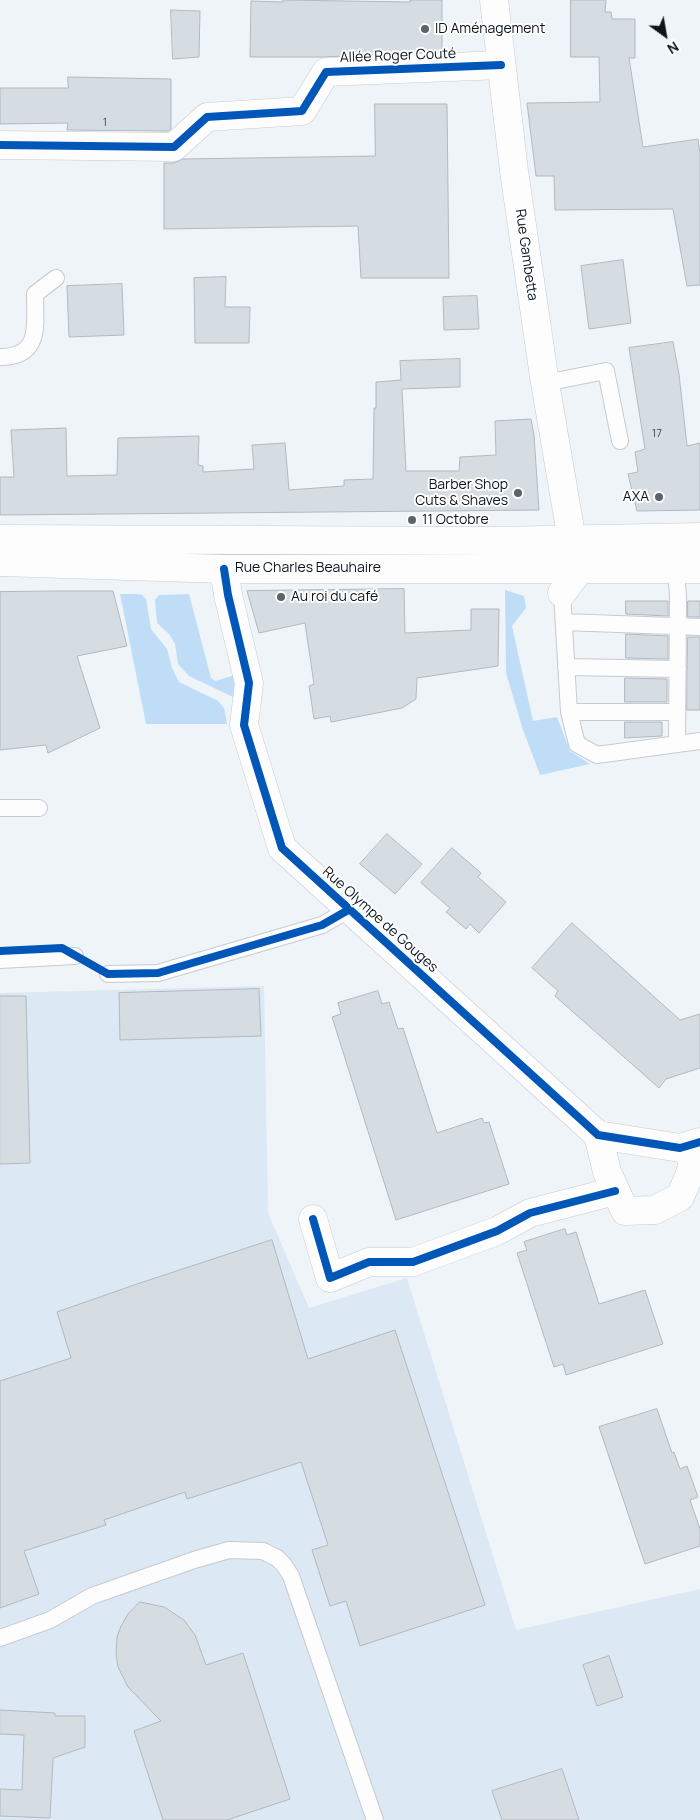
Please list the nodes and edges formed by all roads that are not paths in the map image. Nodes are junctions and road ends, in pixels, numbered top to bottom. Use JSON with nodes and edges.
{"nodes":[{"id":1,"x":494,"y":0,"type":"edge"},
{"id":2,"x":502,"y":65,"type":"junction"},
{"id":3,"x":0,"y":146,"type":"edge"},
{"id":4,"x":56,"y":278,"type":"dead end"},
{"id":5,"x":0,"y":357,"type":"edge"},
{"id":6,"x":545,"y":383,"type":"junction"},
{"id":7,"x":620,"y":440,"type":"dead end"},
{"id":8,"x":700,"y":537,"type":"edge"},
{"id":9,"x":0,"y":539,"type":"edge"},
{"id":10,"x":566,"y":540,"type":"junction"},
{"id":11,"x":700,"y":547,"type":"edge"},
{"id":12,"x":675,"y":557,"type":"edge"},
{"id":13,"x":0,"y":562,"type":"edge"},
{"id":14,"x":224,"y":569,"type":"junction"},
{"id":15,"x":568,"y":576,"type":"junction"},
{"id":16,"x":564,"y":622,"type":"junction"},
{"id":17,"x":678,"y":627,"type":"junction"},
{"id":18,"x":700,"y":627,"type":"edge"},
{"id":19,"x":566,"y":667,"type":"junction"},
{"id":20,"x":678,"y":669,"type":"junction"},
{"id":21,"x":569,"y":712,"type":"junction"},
{"id":22,"x":678,"y":712,"type":"junction"},
{"id":23,"x":700,"y":735,"type":"edge"},
{"id":24,"x":700,"y":741,"type":"edge"},
{"id":25,"x":677,"y":744,"type":"junction"},
{"id":26,"x":0,"y":808,"type":"edge"},
{"id":27,"x":39,"y":808,"type":"dead end"},
{"id":28,"x":350,"y":909,"type":"junction"},
{"id":29,"x":75,"y":956,"type":"dead end"},
{"id":30,"x":0,"y":960,"type":"edge"},
{"id":31,"x":108,"y":974,"type":"dead end"},
{"id":32,"x":598,"y":1135,"type":"junction"},
{"id":33,"x":698,"y":1142,"type":"edge"},
{"id":34,"x":615,"y":1191,"type":"junction"},
{"id":35,"x":313,"y":1219,"type":"dead end"},
{"id":36,"x":0,"y":1638,"type":"edge"},
{"id":37,"x":375,"y":1820,"type":"edge"}],
"edges":[{"from":1,"to":2,"type":"main road","name":"Rue Gambetta"},
{"from":2,"to":3,"type":"main road","name":"Allée Roger Couté"},
{"from":2,"to":6,"type":"main road","name":"Rue Gambetta"},
{"from":4,"to":5,"type":"lane"},
{"from":6,"to":7,"type":"lane"},
{"from":6,"to":10,"type":"main road","name":"Rue Gambetta"},
{"from":8,"to":12,"type":"main road"},
{"from":9,"to":10,"type":"main road"},
{"from":10,"to":12,"type":"main road"},
{"from":10,"to":14,"type":"main road"},
{"from":10,"to":15,"type":"main road"},
{"from":11,"to":12,"type":"main road"},
{"from":12,"to":15,"type":"main road","name":"Rue Charles Beauhaire"},
{"from":12,"to":17,"type":"lane"},
{"from":13,"to":14,"type":"main road","name":"Rue Charles Beauhaire"},
{"from":14,"to":15,"type":"main road","name":"Rue Charles Beauhaire"},
{"from":14,"to":28,"type":"main road","name":"Rue Olympe de Gouges"},
{"from":15,"to":16,"type":"lane"},
{"from":16,"to":17,"type":"lane"},
{"from":16,"to":19,"type":"lane"},
{"from":17,"to":18,"type":"lane"},
{"from":17,"to":20,"type":"lane"},
{"from":19,"to":20,"type":"lane"},
{"from":19,"to":21,"type":"lane"},
{"from":20,"to":22,"type":"lane"},
{"from":21,"to":22,"type":"lane"},
{"from":21,"to":25,"type":"lane"},
{"from":22,"to":25,"type":"lane"},
{"from":23,"to":25,"type":"lane"},
{"from":24,"to":25,"type":"lane"},
{"from":26,"to":27,"type":"lane"},
{"from":28,"to":31,"type":"lane"},
{"from":28,"to":32,"type":"main road","name":"Rue Olympe de Gouges"},
{"from":29,"to":30,"type":"lane"},
{"from":32,"to":33,"type":"main road"},
{"from":32,"to":34,"type":"main road"},
{"from":33,"to":34,"type":"main road"},
{"from":34,"to":35,"type":"main road"},
{"from":36,"to":37,"type":"lane"}]}
